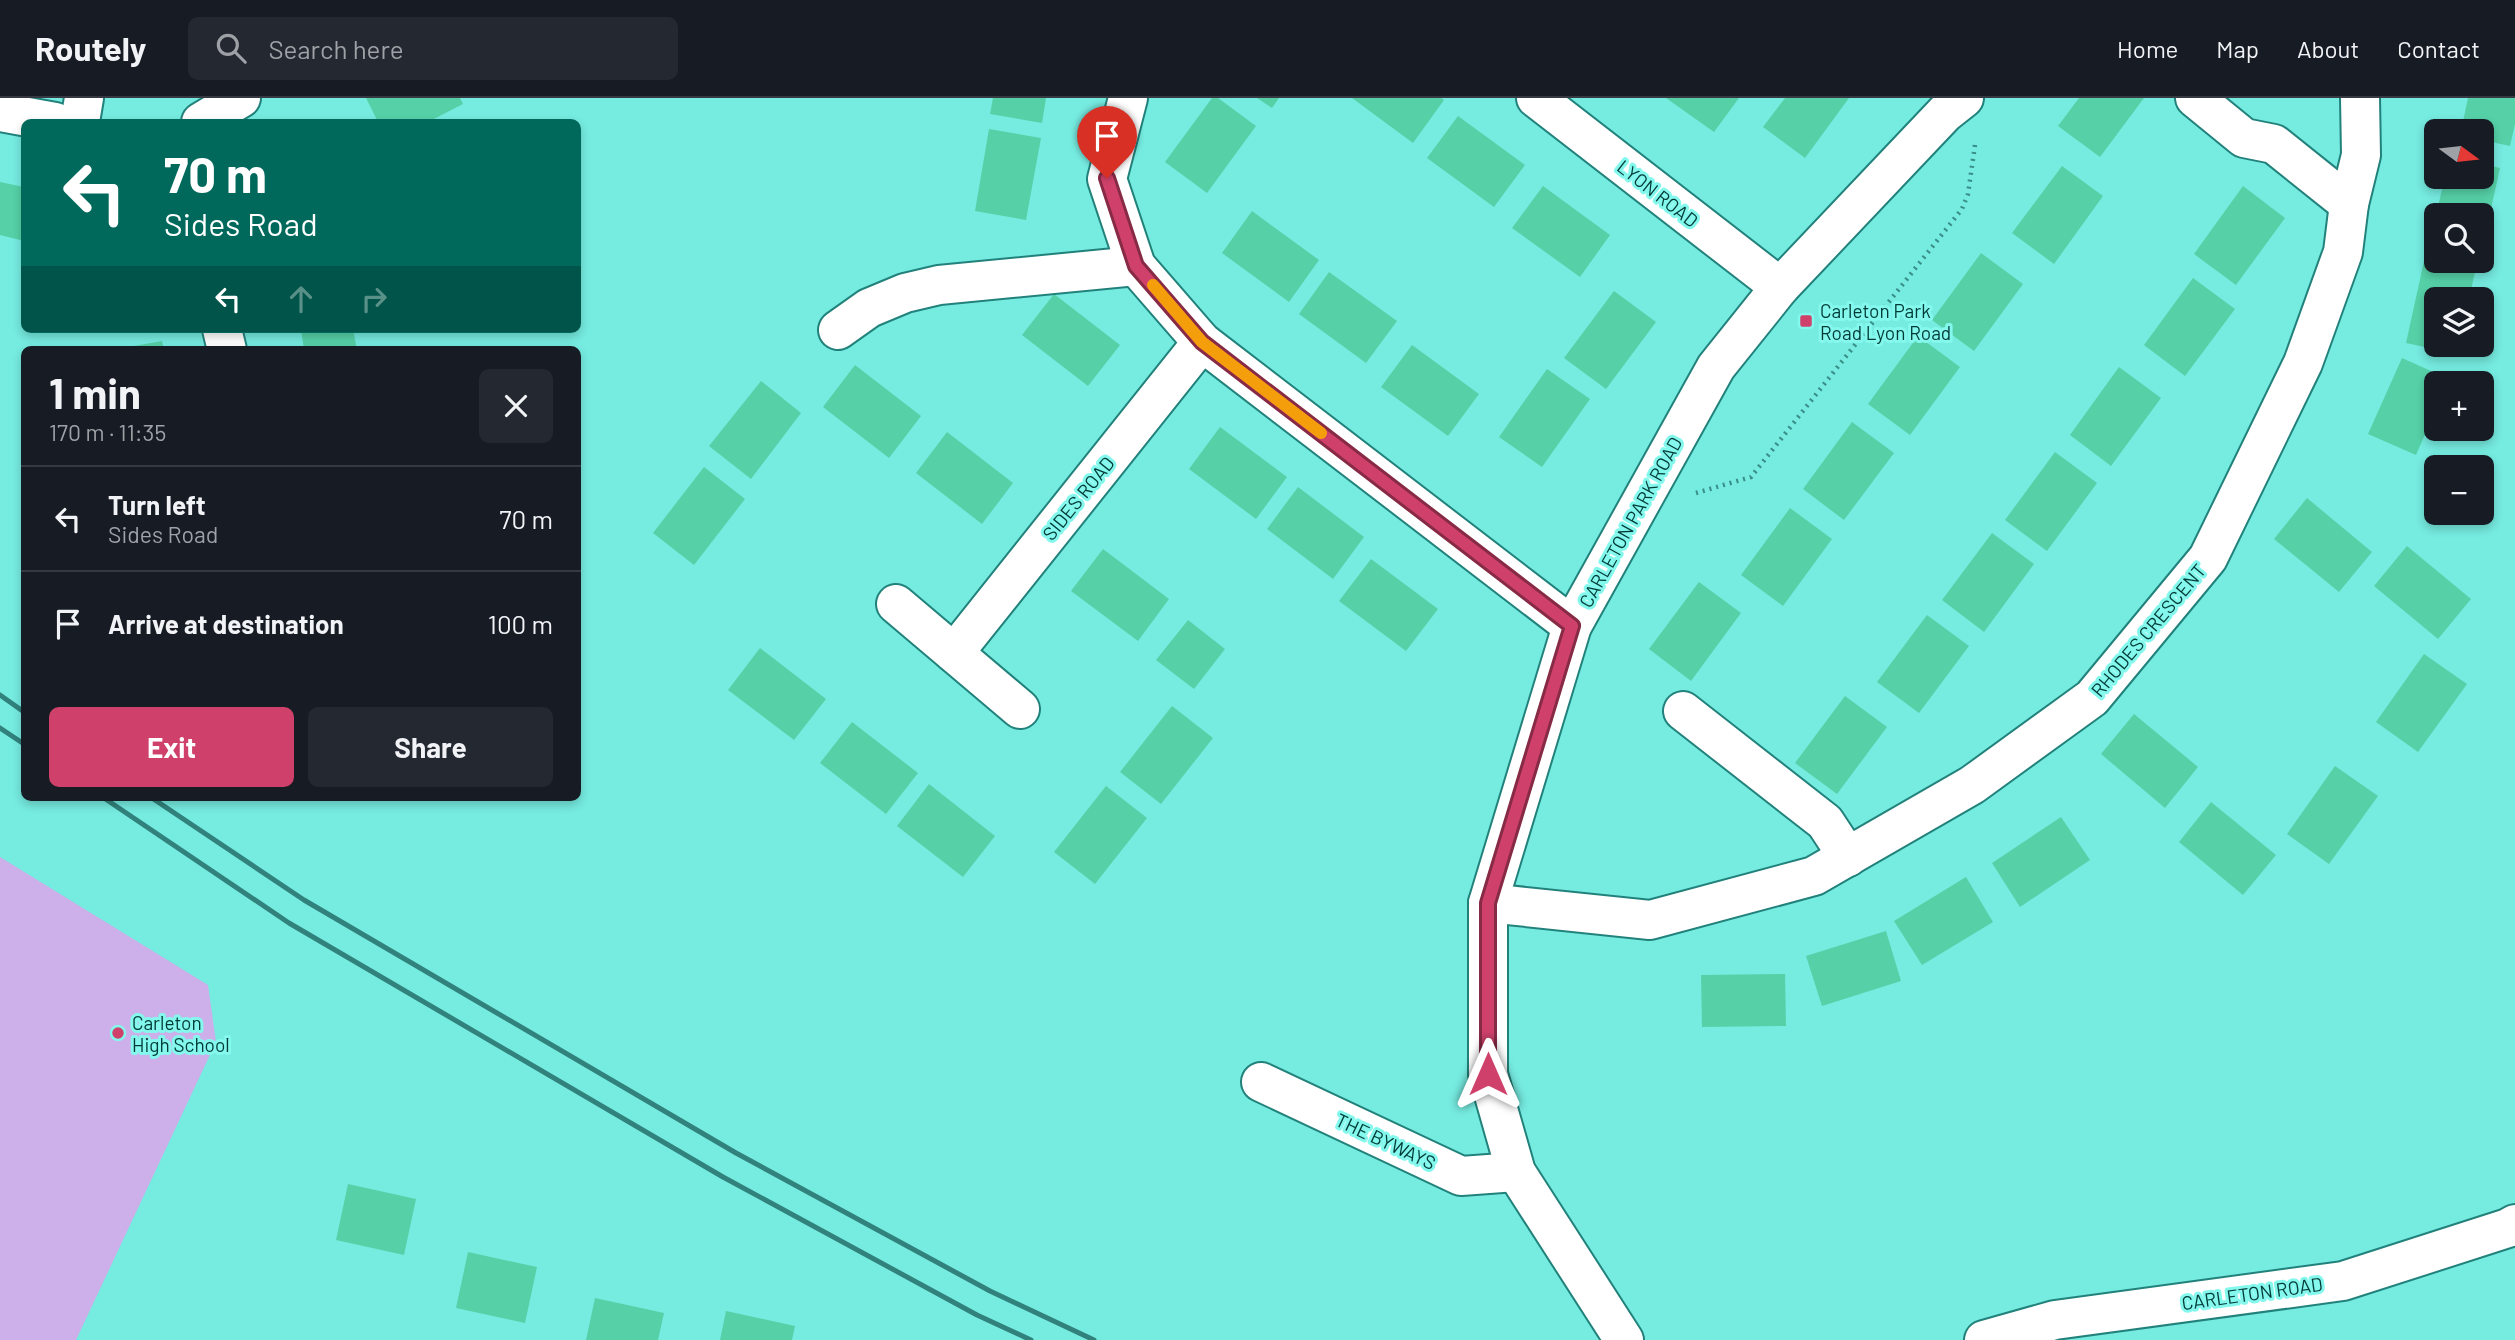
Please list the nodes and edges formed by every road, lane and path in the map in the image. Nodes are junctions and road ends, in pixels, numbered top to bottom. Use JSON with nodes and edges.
{"nodes":[{"id":1,"x":84,"y":98,"type":"edge"},
{"id":2,"x":241,"y":98,"type":"edge"},
{"id":3,"x":1128,"y":98,"type":"edge"},
{"id":4,"x":1536,"y":98,"type":"edge"},
{"id":5,"x":2195,"y":98,"type":"edge"},
{"id":6,"x":2360,"y":98,"type":"edge"},
{"id":7,"x":1955,"y":106,"type":"edge"},
{"id":8,"x":0,"y":112,"type":"edge"},
{"id":9,"x":38,"y":119,"type":"edge"},
{"id":10,"x":80,"y":119,"type":"edge"},
{"id":11,"x":206,"y":119,"type":"edge"},
{"id":12,"x":2349,"y":204,"type":"junction"},
{"id":13,"x":1136,"y":266,"type":"junction"},
{"id":14,"x":1780,"y":287,"type":"junction"},
{"id":15,"x":838,"y":330,"type":"dead end"},
{"id":16,"x":1202,"y":342,"type":"junction"},
{"id":17,"x":1637,"y":509,"type":"junction"},
{"id":18,"x":895,"y":604,"type":"dead end"},
{"id":19,"x":1572,"y":626,"type":"junction"},
{"id":20,"x":954,"y":653,"type":"junction"},
{"id":21,"x":1020,"y":709,"type":"dead end"},
{"id":22,"x":1683,"y":711,"type":"dead end"},
{"id":23,"x":1848,"y":857,"type":"junction"},
{"id":24,"x":1488,"y":903,"type":"junction"},
{"id":25,"x":1261,"y":1082,"type":"dead end"},
{"id":26,"x":1516,"y":1172,"type":"junction"},
{"id":27,"x":2515,"y":1224,"type":"edge"},
{"id":28,"x":1624,"y":1340,"type":"edge"},
{"id":29,"x":1984,"y":1340,"type":"edge"}],
"edges":[{"from":1,"to":10,"type":"street"},
{"from":2,"to":11,"type":"street"},
{"from":3,"to":13,"type":"street"},
{"from":4,"to":14,"type":"street","name":"LYON ROAD"},
{"from":5,"to":12,"type":"street"},
{"from":6,"to":12,"type":"street","name":"RHODES CRESCENT"},
{"from":7,"to":14,"type":"street","name":"CARLETON PARK ROAD"},
{"from":7,"to":17,"type":"path"},
{"from":8,"to":9,"type":"street"},
{"from":12,"to":23,"type":"street","name":"RHODES CRESCENT"},
{"from":13,"to":15,"type":"street"},
{"from":13,"to":16,"type":"street"},
{"from":14,"to":17,"type":"street","name":"CARLETON PARK ROAD"},
{"from":16,"to":19,"type":"street"},
{"from":16,"to":20,"type":"street","name":"SIDES ROAD"},
{"from":17,"to":19,"type":"street","name":"CARLETON PARK ROAD"},
{"from":18,"to":20,"type":"street"},
{"from":19,"to":24,"type":"street","name":"CARLETON PARK ROAD"},
{"from":20,"to":21,"type":"street"},
{"from":22,"to":23,"type":"street"},
{"from":23,"to":24,"type":"street","name":"RHODES CRESCENT"},
{"from":24,"to":26,"type":"street","name":"CARLETON PARK ROAD"},
{"from":25,"to":26,"type":"street","name":"THE BYWAYS"},
{"from":26,"to":28,"type":"street","name":"CARLETON PARK ROAD"},
{"from":27,"to":29,"type":"street","name":"CARLETON ROAD"}]}
